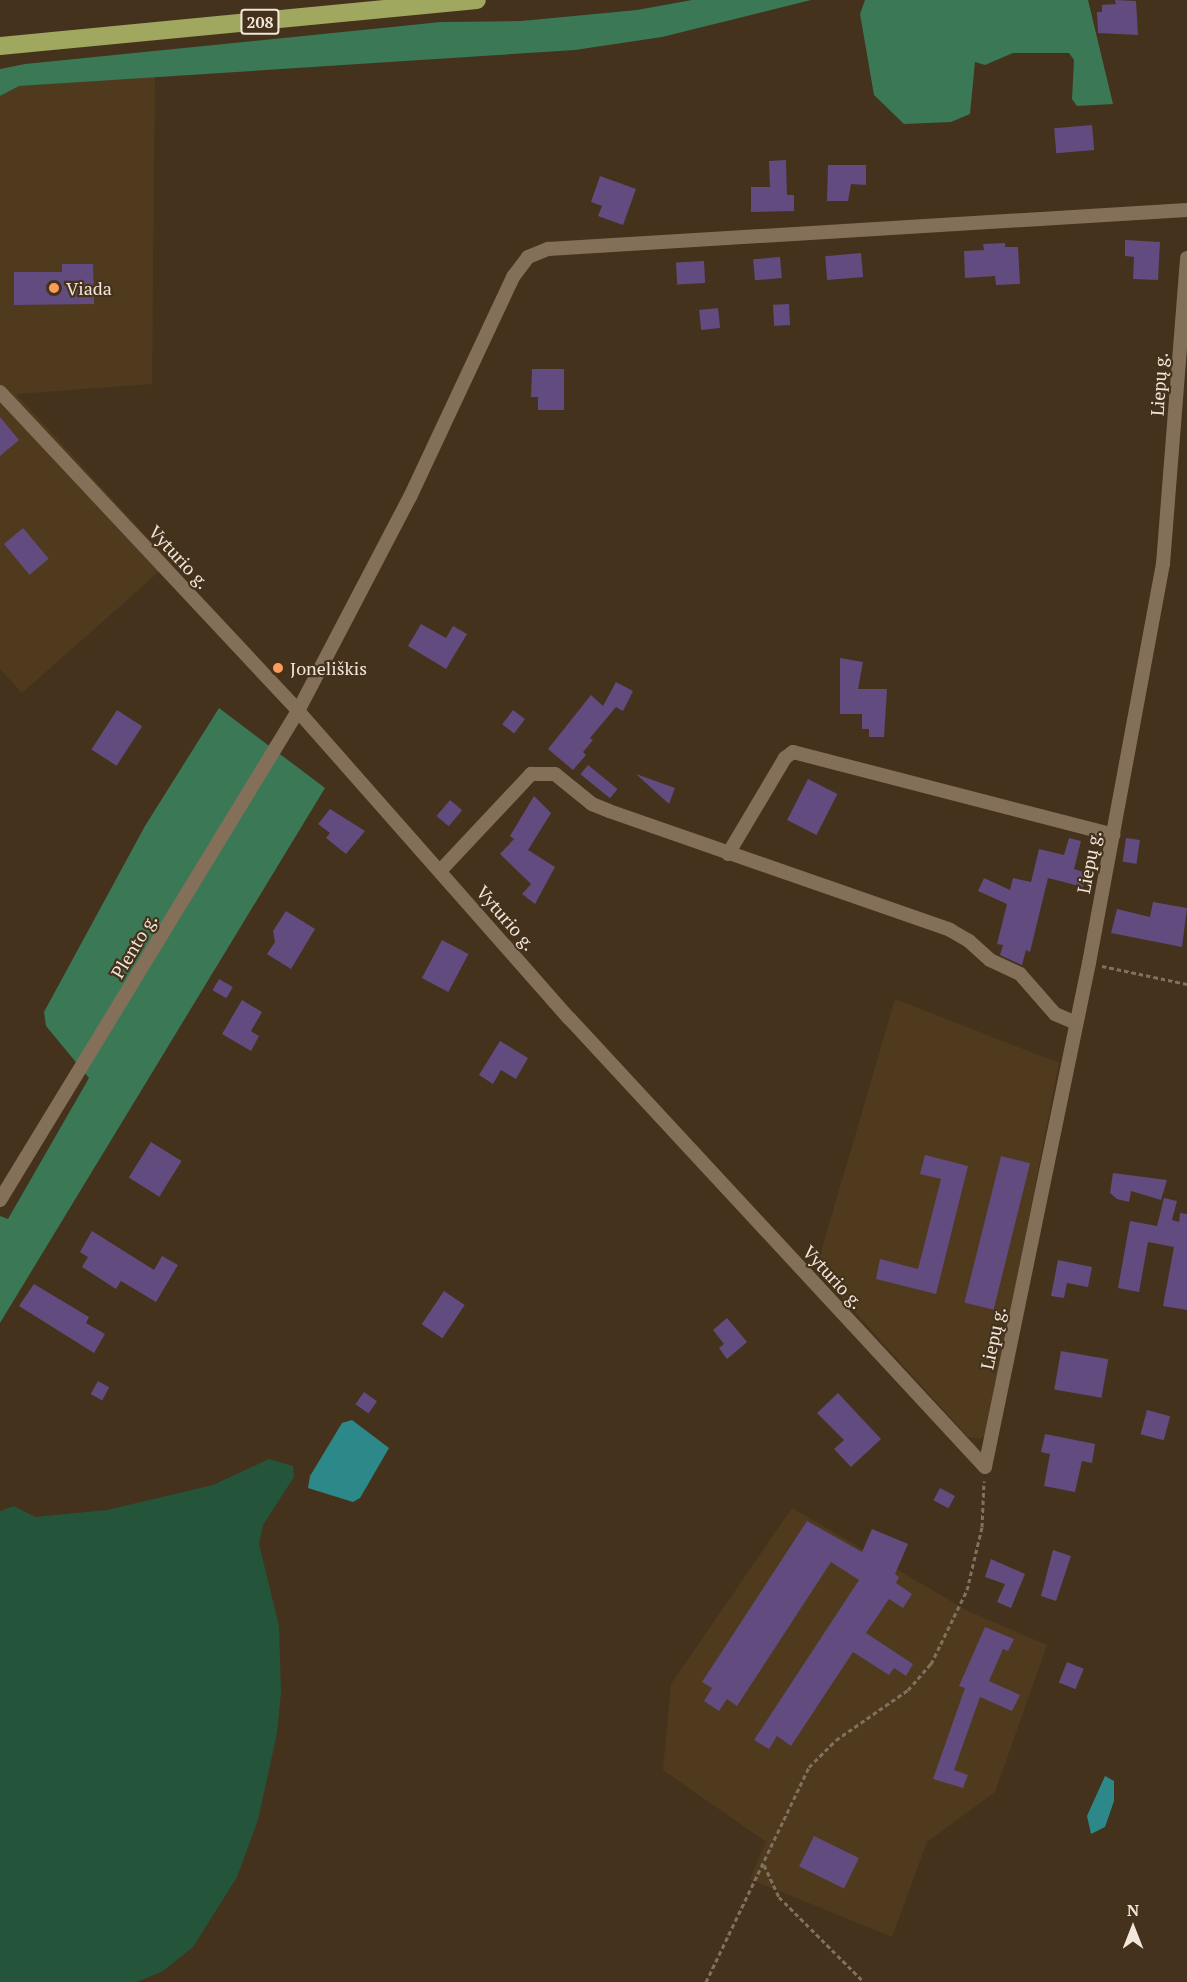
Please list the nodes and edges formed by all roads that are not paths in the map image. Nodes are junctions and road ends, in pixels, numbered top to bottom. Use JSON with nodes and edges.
{"nodes":[{"id":1,"x":477,"y":0,"type":"edge"},
{"id":2,"x":43,"y":44,"type":"junction"},
{"id":3,"x":0,"y":46,"type":"edge"},
{"id":4,"x":0,"y":51,"type":"edge"},
{"id":5,"x":1187,"y":210,"type":"edge"},
{"id":6,"x":1187,"y":258,"type":"edge"},
{"id":7,"x":0,"y":392,"type":"edge"},
{"id":8,"x":298,"y":711,"type":"junction"},
{"id":9,"x":1113,"y":835,"type":"junction"},
{"id":10,"x":728,"y":854,"type":"junction"},
{"id":11,"x":441,"y":870,"type":"junction"},
{"id":12,"x":1076,"y":1023,"type":"junction"},
{"id":13,"x":0,"y":1200,"type":"edge"},
{"id":14,"x":985,"y":1467,"type":"joint"}],
"edges":[{"from":1,"to":2,"type":"highway","number":"208"},
{"from":2,"to":3,"type":"highway","number":"208"},
{"from":2,"to":4,"type":"highway","number":"208"},
{"from":5,"to":8,"type":"street","name":"Plento g."},
{"from":6,"to":9,"type":"street","name":"Liepų g."},
{"from":7,"to":8,"type":"street","name":"Vyturio g."},
{"from":8,"to":11,"type":"street","name":"Vyturio g."},
{"from":8,"to":13,"type":"street","name":"Plento g."},
{"from":9,"to":10,"type":"street"},
{"from":9,"to":12,"type":"street","name":"Liepų g."},
{"from":10,"to":11,"type":"street"},
{"from":10,"to":12,"type":"street"},
{"from":11,"to":14,"type":"street","name":"Vyturio g."},
{"from":12,"to":14,"type":"street","name":"Liepų g."}]}
